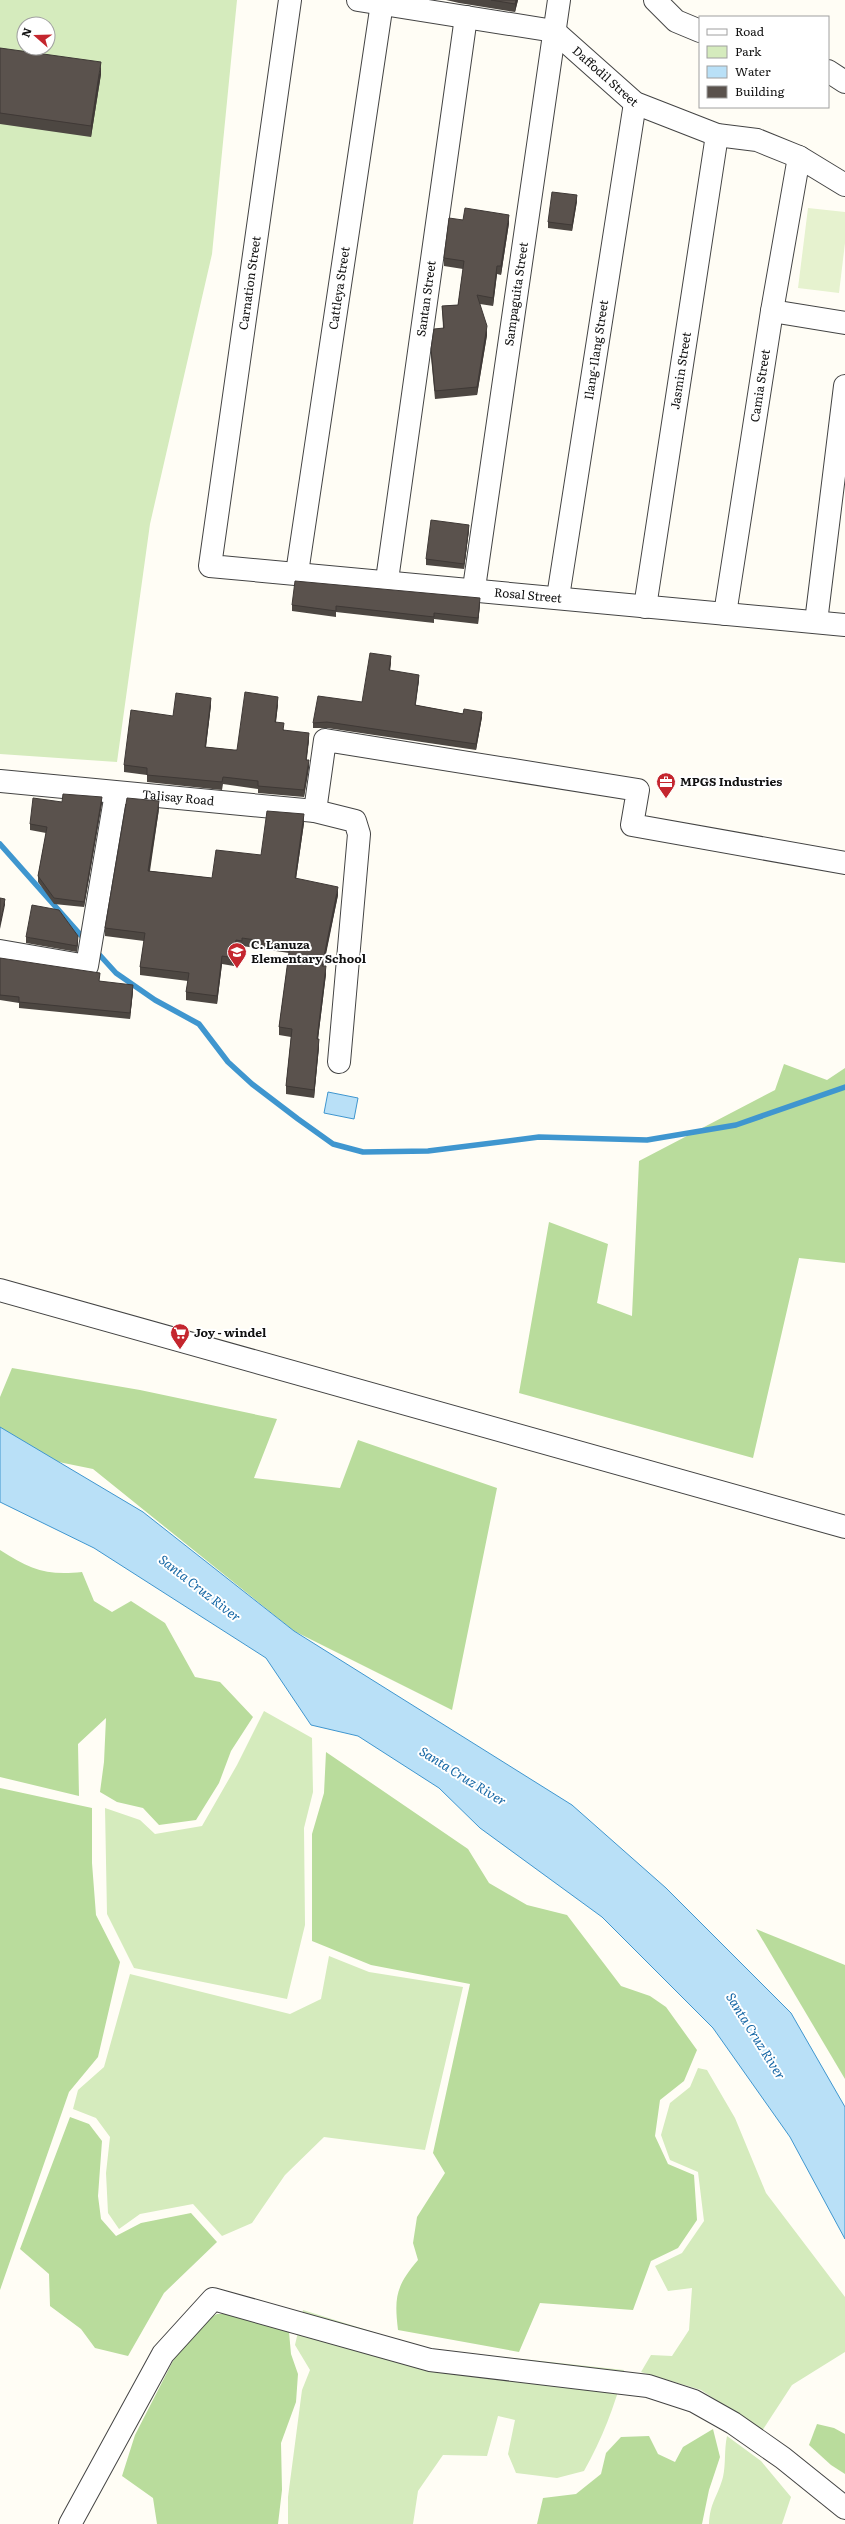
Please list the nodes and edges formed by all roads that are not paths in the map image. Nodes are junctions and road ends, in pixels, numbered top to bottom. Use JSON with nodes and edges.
{"nodes":[{"id":1,"x":290,"y":0,"type":"edge"},
{"id":2,"x":358,"y":0,"type":"edge"},
{"id":3,"x":559,"y":0,"type":"edge"},
{"id":4,"x":655,"y":0,"type":"edge"},
{"id":5,"x":382,"y":3,"type":"junction"},
{"id":6,"x":466,"y":17,"type":"junction"},
{"id":7,"x":554,"y":30,"type":"junction"},
{"id":8,"x":699,"y":31,"type":"edge"},
{"id":9,"x":829,"y":72,"type":"edge"},
{"id":10,"x":845,"y":82,"type":"edge"},
{"id":11,"x":635,"y":103,"type":"junction"},
{"id":12,"x":717,"y":135,"type":"junction"},
{"id":13,"x":799,"y":157,"type":"junction"},
{"id":14,"x":845,"y":185,"type":"edge"},
{"id":15,"x":772,"y":311,"type":"junction"},
{"id":16,"x":845,"y":323,"type":"edge"},
{"id":17,"x":845,"y":386,"type":"edge"},
{"id":18,"x":210,"y":566,"type":"joint"},
{"id":19,"x":297,"y":574,"type":"junction"},
{"id":20,"x":387,"y":580,"type":"junction"},
{"id":21,"x":474,"y":588,"type":"junction"},
{"id":22,"x":558,"y":597,"type":"junction"},
{"id":23,"x":645,"y":607,"type":"junction"},
{"id":24,"x":725,"y":614,"type":"junction"},
{"id":25,"x":816,"y":622,"type":"junction"},
{"id":26,"x":845,"y":625,"type":"edge"},
{"id":27,"x":0,"y":781,"type":"edge"},
{"id":28,"x":116,"y":793,"type":"junction"},
{"id":29,"x":315,"y":811,"type":"junction"},
{"id":30,"x":845,"y":863,"type":"edge"},
{"id":31,"x":0,"y":951,"type":"edge"},
{"id":32,"x":339,"y":1062,"type":"dead end"},
{"id":33,"x":0,"y":1290,"type":"edge"},
{"id":34,"x":845,"y":1527,"type":"edge"},
{"id":35,"x":845,"y":2508,"type":"edge"},
{"id":36,"x":70,"y":2524,"type":"edge"}],
"edges":[{"from":1,"to":18,"type":"street","name":"Carnation Street"},
{"from":2,"to":5,"type":"street"},
{"from":3,"to":7,"type":"street","name":"Sampaguita Street"},
{"from":4,"to":8,"type":"street"},
{"from":5,"to":6,"type":"street"},
{"from":5,"to":19,"type":"street","name":"Cattleya Street"},
{"from":6,"to":7,"type":"street"},
{"from":6,"to":20,"type":"street","name":"Santan Street"},
{"from":7,"to":11,"type":"street","name":"Daffodil Street"},
{"from":7,"to":21,"type":"street","name":"Sampaguita Street"},
{"from":9,"to":10,"type":"street"},
{"from":11,"to":12,"type":"street","name":"Daffodil Street"},
{"from":11,"to":22,"type":"street","name":"Ilang-Ilang Street"},
{"from":12,"to":13,"type":"street","name":"Daffodil Street"},
{"from":12,"to":23,"type":"street","name":"Jasmin Street"},
{"from":13,"to":14,"type":"street","name":"Daffodil Street"},
{"from":13,"to":15,"type":"street","name":"Camia Street"},
{"from":15,"to":16,"type":"street"},
{"from":15,"to":24,"type":"street","name":"Camia Street"},
{"from":17,"to":25,"type":"street"},
{"from":18,"to":19,"type":"street","name":"Rosal Street"},
{"from":19,"to":20,"type":"street","name":"Rosal Street"},
{"from":20,"to":21,"type":"street","name":"Rosal Street"},
{"from":21,"to":22,"type":"street","name":"Rosal Street"},
{"from":22,"to":23,"type":"street","name":"Rosal Street"},
{"from":23,"to":24,"type":"street","name":"Rosal Street"},
{"from":24,"to":25,"type":"street","name":"Rosal Street"},
{"from":25,"to":26,"type":"street","name":"Rosal Street"},
{"from":27,"to":28,"type":"street","name":"Talisay Road"},
{"from":28,"to":29,"type":"street","name":"Talisay Road"},
{"from":28,"to":31,"type":"street"},
{"from":29,"to":30,"type":"street"},
{"from":29,"to":32,"type":"street","name":"Talisay Road"},
{"from":33,"to":34,"type":"street"},
{"from":35,"to":36,"type":"street"}]}
